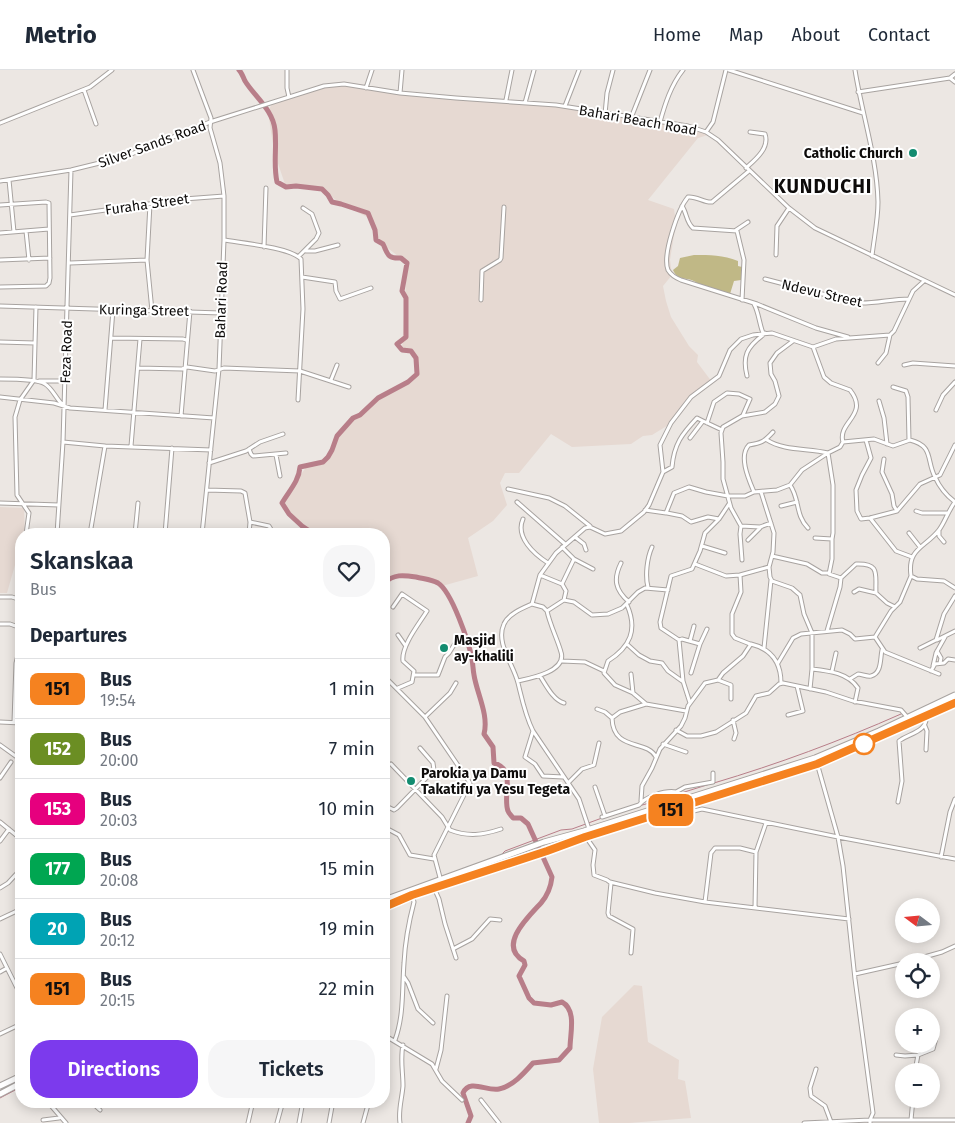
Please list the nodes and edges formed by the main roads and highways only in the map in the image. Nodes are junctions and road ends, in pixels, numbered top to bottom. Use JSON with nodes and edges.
{"nodes":[{"id":1,"x":955,"y":696,"type":"edge"},
{"id":2,"x":955,"y":703,"type":"edge"},
{"id":3,"x":816,"y":761,"type":"junction"},
{"id":4,"x":441,"y":882,"type":"junction"},
{"id":5,"x":390,"y":898,"type":"edge"},
{"id":6,"x":390,"y":904,"type":"edge"},
{"id":7,"x":15,"y":1079,"type":"edge"},
{"id":8,"x":0,"y":1086,"type":"edge"},
{"id":9,"x":15,"y":1086,"type":"edge"},
{"id":10,"x":0,"y":1094,"type":"edge"}],
"edges":[{"from":1,"to":3,"type":"highway"},
{"from":2,"to":3,"type":"highway"},
{"from":3,"to":4,"type":"highway"},
{"from":3,"to":4,"type":"highway"},
{"from":4,"to":5,"type":"highway"},
{"from":4,"to":6,"type":"highway"},
{"from":7,"to":8,"type":"highway"},
{"from":9,"to":10,"type":"highway"}]}
